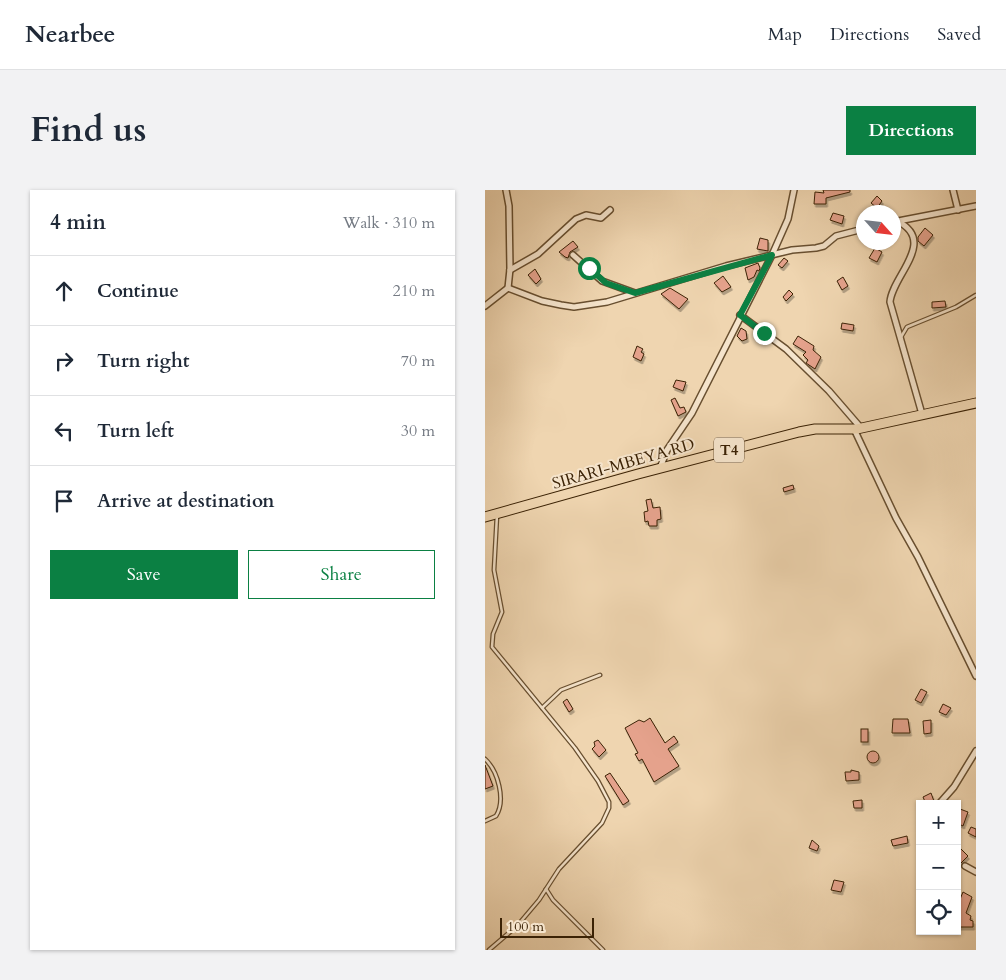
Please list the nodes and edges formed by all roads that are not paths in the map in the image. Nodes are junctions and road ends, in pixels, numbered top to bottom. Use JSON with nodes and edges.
{"nodes":[{"id":1,"x":506,"y":190,"type":"edge"},
{"id":2,"x":795,"y":190,"type":"edge"},
{"id":3,"x":953,"y":190,"type":"edge"},
{"id":4,"x":976,"y":206,"type":"edge"},
{"id":5,"x":610,"y":210,"type":"dead end"},
{"id":6,"x":958,"y":210,"type":"junction"},
{"id":7,"x":901,"y":220,"type":"edge"},
{"id":8,"x":901,"y":224,"type":"edge"},
{"id":9,"x":856,"y":231,"type":"edge"},
{"id":10,"x":573,"y":255,"type":"dead end"},
{"id":11,"x":772,"y":255,"type":"junction"},
{"id":12,"x":510,"y":270,"type":"junction"},
{"id":13,"x":508,"y":288,"type":"junction"},
{"id":14,"x":635,"y":293,"type":"junction"},
{"id":15,"x":976,"y":295,"type":"edge"},
{"id":16,"x":485,"y":306,"type":"edge"},
{"id":17,"x":740,"y":315,"type":"junction"},
{"id":18,"x":901,"y":337,"type":"junction"},
{"id":19,"x":976,"y":403,"type":"edge"},
{"id":20,"x":922,"y":414,"type":"junction"},
{"id":21,"x":858,"y":429,"type":"junction"},
{"id":22,"x":660,"y":468,"type":"junction"},
{"id":23,"x":497,"y":514,"type":"junction"},
{"id":24,"x":485,"y":517,"type":"edge"},
{"id":25,"x":600,"y":676,"type":"dead end"},
{"id":26,"x":976,"y":676,"type":"edge"},
{"id":27,"x":542,"y":708,"type":"junction"},
{"id":28,"x":976,"y":751,"type":"edge"},
{"id":29,"x":485,"y":759,"type":"edge"},
{"id":30,"x":943,"y":800,"type":"edge"},
{"id":31,"x":485,"y":821,"type":"edge"},
{"id":32,"x":965,"y":866,"type":"dead end"},
{"id":33,"x":976,"y":872,"type":"edge"},
{"id":34,"x":546,"y":889,"type":"junction"},
{"id":35,"x":489,"y":950,"type":"edge"},
{"id":36,"x":603,"y":950,"type":"edge"}],
"edges":[{"from":1,"to":12,"type":"street"},
{"from":2,"to":11,"type":"street"},
{"from":3,"to":6,"type":"street"},
{"from":4,"to":6,"type":"street"},
{"from":5,"to":12,"type":"street"},
{"from":6,"to":7,"type":"street"},
{"from":8,"to":18,"type":"street"},
{"from":9,"to":11,"type":"street"},
{"from":10,"to":14,"type":"street"},
{"from":11,"to":14,"type":"street"},
{"from":11,"to":17,"type":"street"},
{"from":12,"to":13,"type":"street"},
{"from":13,"to":14,"type":"street"},
{"from":13,"to":16,"type":"street"},
{"from":15,"to":18,"type":"lane"},
{"from":17,"to":21,"type":"street"},
{"from":17,"to":22,"type":"street"},
{"from":18,"to":20,"type":"street"},
{"from":19,"to":20,"type":"highway","name":"SIRARI-MBEYA RD","number":"T4"},
{"from":20,"to":21,"type":"highway","name":"SIRARI-MBEYA RD","number":"T4"},
{"from":21,"to":22,"type":"highway","name":"SIRARI-MBEYA RD","number":"T4"},
{"from":21,"to":26,"type":"street"},
{"from":22,"to":23,"type":"highway","name":"SIRARI-MBEYA RD","number":"T4"},
{"from":23,"to":24,"type":"highway","name":"SIRARI-MBEYA RD","number":"T4"},
{"from":23,"to":27,"type":"lane"},
{"from":25,"to":27,"type":"lane"},
{"from":27,"to":34,"type":"lane"},
{"from":28,"to":30,"type":"street"},
{"from":29,"to":31,"type":"lane"},
{"from":32,"to":33,"type":"street"},
{"from":34,"to":35,"type":"lane"},
{"from":34,"to":36,"type":"lane"}]}
